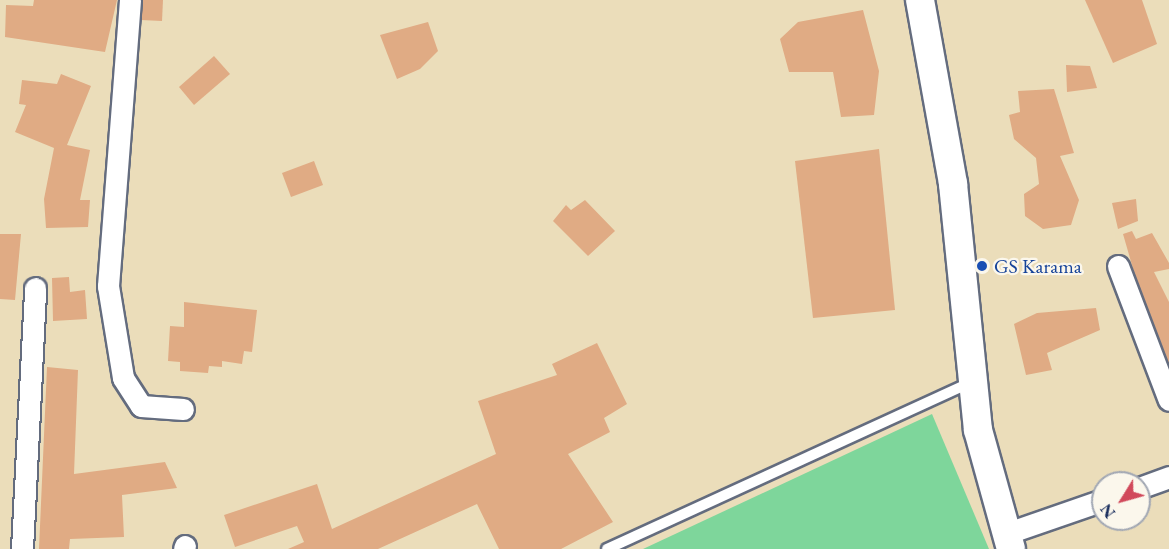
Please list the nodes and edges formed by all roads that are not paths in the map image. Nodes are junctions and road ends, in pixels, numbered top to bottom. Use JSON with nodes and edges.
{"nodes":[{"id":1,"x":130,"y":0,"type":"edge"},
{"id":2,"x":920,"y":0,"type":"edge"},
{"id":3,"x":1118,"y":266,"type":"dead end"},
{"id":4,"x":35,"y":288,"type":"dead end"},
{"id":5,"x":974,"y":382,"type":"junction"},
{"id":6,"x":1169,"y":400,"type":"edge"},
{"id":7,"x":183,"y":409,"type":"dead end"},
{"id":8,"x":1169,"y":477,"type":"edge"},
{"id":9,"x":1151,"y":484,"type":"edge"},
{"id":10,"x":1091,"y":505,"type":"edge"},
{"id":11,"x":1008,"y":542,"type":"edge"},
{"id":12,"x":22,"y":549,"type":"edge"},
{"id":13,"x":607,"y":549,"type":"edge"}],
"edges":[{"from":1,"to":7,"type":"street"},
{"from":2,"to":5,"type":"main road"},
{"from":3,"to":6,"type":"street"},
{"from":4,"to":12,"type":"street"},
{"from":5,"to":11,"type":"main road"},
{"from":5,"to":13,"type":"lane"},
{"from":8,"to":9,"type":"street"},
{"from":10,"to":11,"type":"street"}]}
